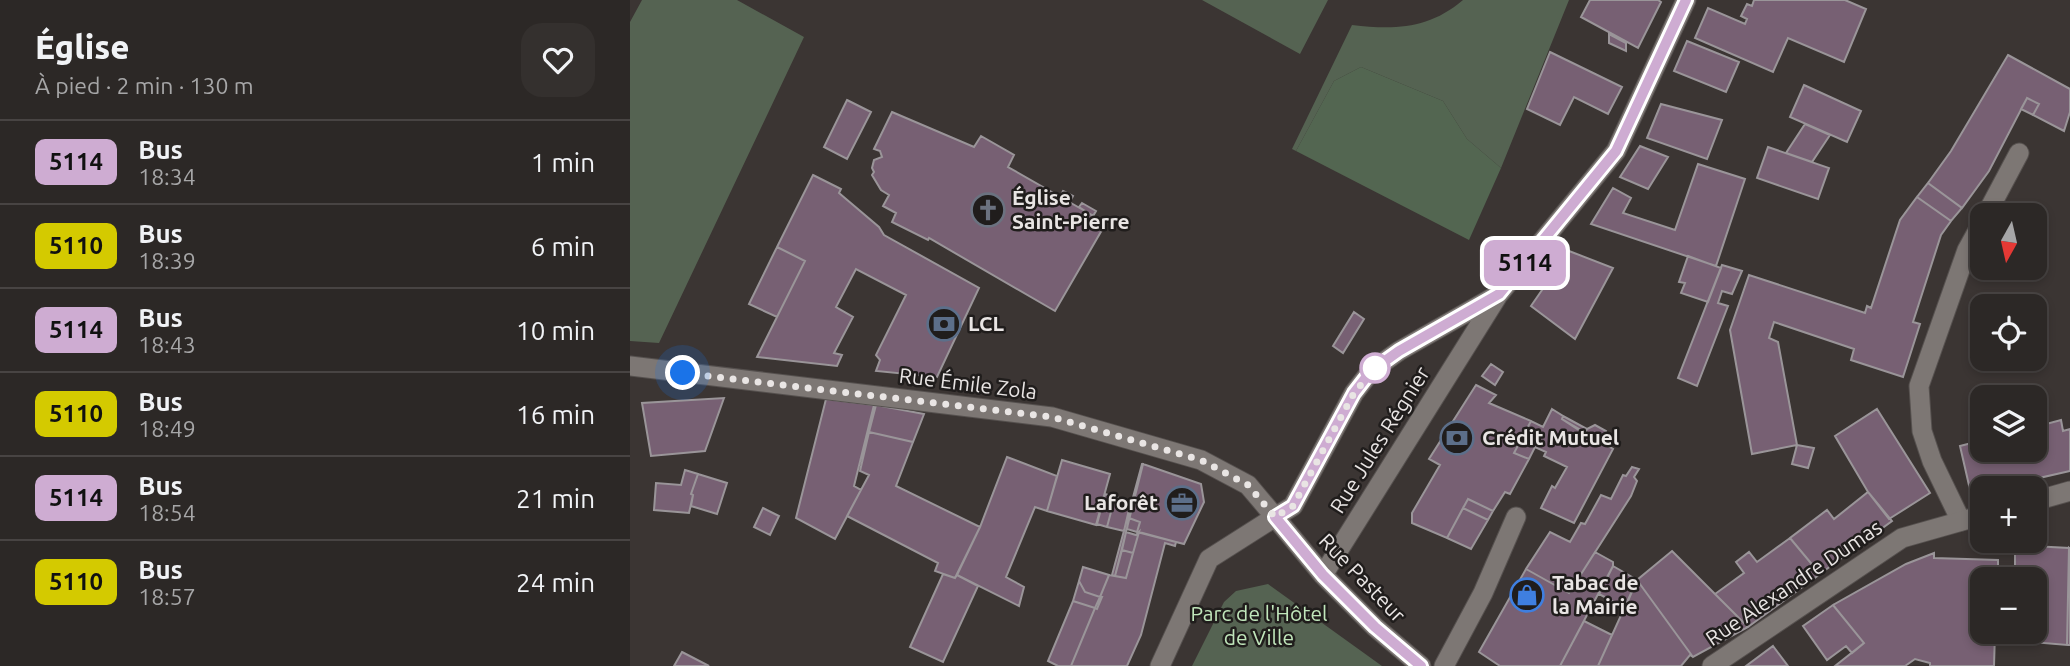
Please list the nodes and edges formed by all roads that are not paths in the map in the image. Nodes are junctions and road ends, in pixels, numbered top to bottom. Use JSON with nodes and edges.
{"nodes":[{"id":1,"x":1686,"y":0,"type":"edge"},
{"id":2,"x":2019,"y":153,"type":"dead end"},
{"id":3,"x":1992,"y":203,"type":"edge"},
{"id":4,"x":1970,"y":244,"type":"edge"},
{"id":5,"x":1499,"y":294,"type":"junction"},
{"id":6,"x":630,"y":366,"type":"edge"},
{"id":7,"x":2070,"y":491,"type":"edge"},
{"id":8,"x":2047,"y":498,"type":"edge"},
{"id":9,"x":1275,"y":517,"type":"junction"},
{"id":10,"x":1516,"y":517,"type":"dead end"},
{"id":11,"x":1970,"y":519,"type":"edge"},
{"id":12,"x":1961,"y":521,"type":"junction"},
{"id":13,"x":1323,"y":575,"type":"junction"},
{"id":14,"x":1160,"y":666,"type":"edge"},
{"id":15,"x":1421,"y":666,"type":"edge"},
{"id":16,"x":1444,"y":666,"type":"edge"},
{"id":17,"x":1712,"y":666,"type":"edge"}],
"edges":[{"from":1,"to":5,"type":"street"},
{"from":2,"to":3,"type":"street"},
{"from":4,"to":12,"type":"street"},
{"from":5,"to":9,"type":"street"},
{"from":5,"to":13,"type":"street","name":"Rue Jules Régnier"},
{"from":6,"to":9,"type":"street","name":"Rue Émile Zola"},
{"from":7,"to":8,"type":"street"},
{"from":9,"to":13,"type":"street","name":"Rue Pasteur"},
{"from":9,"to":14,"type":"street"},
{"from":10,"to":16,"type":"street"},
{"from":11,"to":12,"type":"street","name":"Rue Alexandre Dumas"},
{"from":12,"to":17,"type":"street","name":"Rue Alexandre Dumas"},
{"from":13,"to":15,"type":"street","name":"Rue Pasteur"}]}
